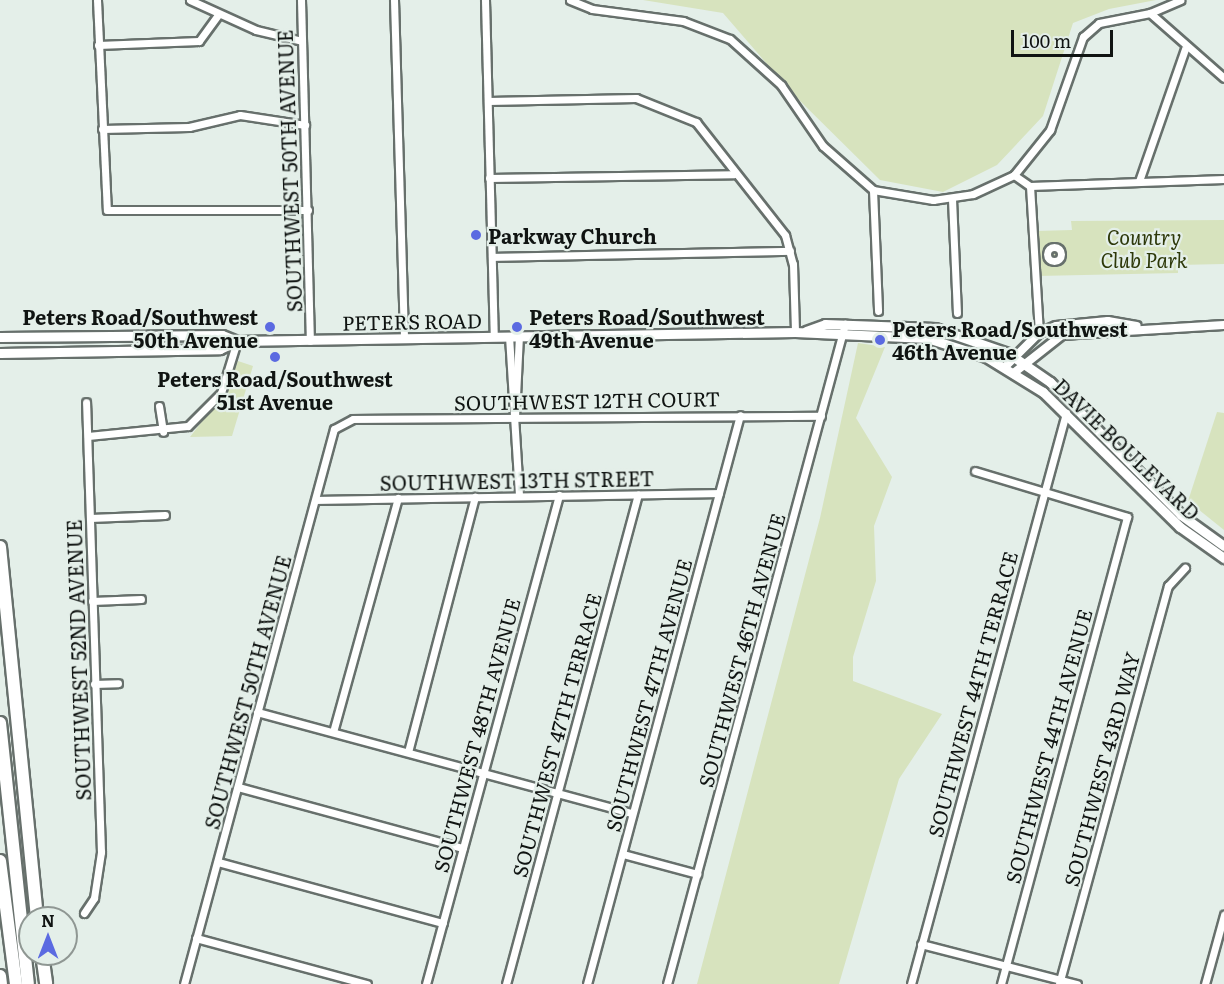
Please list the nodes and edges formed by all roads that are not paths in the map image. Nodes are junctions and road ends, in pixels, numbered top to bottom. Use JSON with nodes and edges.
{"nodes":[{"id":1,"x":97,"y":0,"type":"edge"},
{"id":2,"x":190,"y":0,"type":"edge"},
{"id":3,"x":301,"y":0,"type":"edge"},
{"id":4,"x":394,"y":0,"type":"edge"},
{"id":5,"x":485,"y":0,"type":"edge"},
{"id":6,"x":570,"y":0,"type":"edge"},
{"id":7,"x":1180,"y":0,"type":"edge"},
{"id":8,"x":1150,"y":13,"type":"junction"},
{"id":9,"x":218,"y":15,"type":"junction"},
{"id":10,"x":302,"y":41,"type":"junction"},
{"id":11,"x":98,"y":45,"type":"junction"},
{"id":12,"x":1185,"y":49,"type":"junction"},
{"id":13,"x":1224,"y":78,"type":"edge"},
{"id":14,"x":488,"y":101,"type":"junction"},
{"id":15,"x":305,"y":125,"type":"junction"},
{"id":16,"x":102,"y":129,"type":"junction"},
{"id":17,"x":734,"y":174,"type":"junction"},
{"id":18,"x":1014,"y":175,"type":"junction"},
{"id":19,"x":489,"y":178,"type":"junction"},
{"id":20,"x":1224,"y":179,"type":"edge"},
{"id":21,"x":1140,"y":180,"type":"junction"},
{"id":22,"x":1030,"y":186,"type":"junction"},
{"id":23,"x":873,"y":190,"type":"junction"},
{"id":24,"x":951,"y":199,"type":"junction"},
{"id":25,"x":308,"y":210,"type":"junction"},
{"id":26,"x":790,"y":251,"type":"junction"},
{"id":27,"x":1033,"y":255,"type":"junction"},
{"id":28,"x":1047,"y":255,"type":"dead end"},
{"id":29,"x":492,"y":257,"type":"junction"},
{"id":30,"x":878,"y":311,"type":"dead end"},
{"id":31,"x":957,"y":313,"type":"dead end"},
{"id":32,"x":845,"y":324,"type":"junction"},
{"id":33,"x":1224,"y":325,"type":"edge"},
{"id":34,"x":1137,"y":326,"type":"junction"},
{"id":35,"x":800,"y":332,"type":"junction"},
{"id":36,"x":1039,"y":333,"type":"junction"},
{"id":37,"x":843,"y":335,"type":"junction"},
{"id":38,"x":514,"y":336,"type":"junction"},
{"id":39,"x":494,"y":337,"type":"junction"},
{"id":40,"x":0,"y":338,"type":"edge"},
{"id":41,"x":404,"y":339,"type":"junction"},
{"id":42,"x":237,"y":341,"type":"junction"},
{"id":43,"x":309,"y":341,"type":"junction"},
{"id":44,"x":0,"y":353,"type":"edge"},
{"id":45,"x":1013,"y":356,"type":"junction"},
{"id":46,"x":1023,"y":363,"type":"junction"},
{"id":47,"x":1005,"y":367,"type":"junction"},
{"id":48,"x":1015,"y":372,"type":"junction"},
{"id":49,"x":86,"y":402,"type":"dead end"},
{"id":50,"x":159,"y":406,"type":"dead end"},
{"id":51,"x":1066,"y":413,"type":"junction"},
{"id":52,"x":740,"y":415,"type":"junction"},
{"id":53,"x":821,"y":416,"type":"junction"},
{"id":54,"x":515,"y":417,"type":"junction"},
{"id":55,"x":353,"y":419,"type":"joint"},
{"id":56,"x":1098,"y":429,"type":"junction"},
{"id":57,"x":163,"y":432,"type":"junction"},
{"id":58,"x":88,"y":436,"type":"junction"},
{"id":59,"x":975,"y":471,"type":"dead end"},
{"id":60,"x":718,"y":493,"type":"junction"},
{"id":61,"x":638,"y":494,"type":"junction"},
{"id":62,"x":1043,"y":494,"type":"junction"},
{"id":63,"x":559,"y":495,"type":"junction"},
{"id":64,"x":519,"y":496,"type":"junction"},
{"id":65,"x":475,"y":497,"type":"junction"},
{"id":66,"x":398,"y":498,"type":"junction"},
{"id":67,"x":317,"y":500,"type":"junction"},
{"id":68,"x":165,"y":515,"type":"dead end"},
{"id":69,"x":90,"y":518,"type":"junction"},
{"id":70,"x":0,"y":546,"type":"edge"},
{"id":71,"x":1224,"y":546,"type":"edge"},
{"id":72,"x":1224,"y":558,"type":"edge"},
{"id":73,"x":1185,"y":568,"type":"dead end"},
{"id":74,"x":141,"y":599,"type":"dead end"},
{"id":75,"x":92,"y":601,"type":"junction"},
{"id":76,"x":118,"y":683,"type":"dead end"},
{"id":77,"x":94,"y":684,"type":"junction"},
{"id":78,"x":257,"y":712,"type":"junction"},
{"id":79,"x":0,"y":723,"type":"edge"},
{"id":80,"x":333,"y":732,"type":"junction"},
{"id":81,"x":408,"y":752,"type":"junction"},
{"id":82,"x":484,"y":773,"type":"junction"},
{"id":83,"x":238,"y":787,"type":"junction"},
{"id":84,"x":557,"y":793,"type":"junction"},
{"id":85,"x":632,"y":813,"type":"junction"},
{"id":86,"x":463,"y":848,"type":"junction"},
{"id":87,"x":623,"y":855,"type":"junction"},
{"id":88,"x":0,"y":861,"type":"edge"},
{"id":89,"x":218,"y":862,"type":"junction"},
{"id":90,"x":697,"y":874,"type":"junction"},
{"id":91,"x":36,"y":906,"type":"edge"},
{"id":92,"x":84,"y":913,"type":"dead end"},
{"id":93,"x":1224,"y":915,"type":"edge"},
{"id":94,"x":443,"y":923,"type":"junction"},
{"id":95,"x":196,"y":938,"type":"junction"},
{"id":96,"x":921,"y":944,"type":"junction"},
{"id":97,"x":44,"y":966,"type":"edge"},
{"id":98,"x":1006,"y":966,"type":"junction"},
{"id":99,"x":0,"y":976,"type":"edge"},
{"id":100,"x":1060,"y":982,"type":"edge"},
{"id":101,"x":1,"y":984,"type":"edge"},
{"id":102,"x":16,"y":984,"type":"edge"},
{"id":103,"x":28,"y":984,"type":"edge"},
{"id":104,"x":46,"y":984,"type":"edge"},
{"id":105,"x":184,"y":984,"type":"edge"},
{"id":106,"x":367,"y":984,"type":"edge"},
{"id":107,"x":426,"y":984,"type":"edge"},
{"id":108,"x":506,"y":984,"type":"edge"},
{"id":109,"x":586,"y":984,"type":"edge"},
{"id":110,"x":667,"y":984,"type":"edge"},
{"id":111,"x":911,"y":984,"type":"edge"},
{"id":112,"x":1001,"y":984,"type":"edge"},
{"id":113,"x":1077,"y":984,"type":"edge"},
{"id":114,"x":1205,"y":984,"type":"edge"}],
"edges":[{"from":1,"to":11,"type":"street"},
{"from":2,"to":9,"type":"street"},
{"from":3,"to":10,"type":"street","name":"SOUTHWEST 50TH AVENUE"},
{"from":4,"to":41,"type":"street"},
{"from":5,"to":14,"type":"street"},
{"from":6,"to":23,"type":"street"},
{"from":7,"to":8,"type":"street"},
{"from":8,"to":12,"type":"street"},
{"from":8,"to":18,"type":"street"},
{"from":9,"to":10,"type":"street"},
{"from":9,"to":11,"type":"street"},
{"from":10,"to":15,"type":"street","name":"SOUTHWEST 50TH AVENUE"},
{"from":11,"to":16,"type":"street"},
{"from":12,"to":13,"type":"street"},
{"from":12,"to":21,"type":"street"},
{"from":14,"to":17,"type":"street"},
{"from":14,"to":19,"type":"street"},
{"from":15,"to":16,"type":"street"},
{"from":15,"to":25,"type":"street","name":"SOUTHWEST 50TH AVENUE"},
{"from":16,"to":25,"type":"street"},
{"from":17,"to":19,"type":"street"},
{"from":17,"to":26,"type":"street"},
{"from":18,"to":22,"type":"street"},
{"from":18,"to":24,"type":"street"},
{"from":19,"to":29,"type":"street"},
{"from":20,"to":21,"type":"street"},
{"from":21,"to":22,"type":"street"},
{"from":22,"to":27,"type":"street"},
{"from":23,"to":24,"type":"street"},
{"from":23,"to":30,"type":"street"},
{"from":24,"to":31,"type":"street"},
{"from":25,"to":43,"type":"street","name":"SOUTHWEST 50TH AVENUE"},
{"from":26,"to":29,"type":"street"},
{"from":26,"to":35,"type":"street"},
{"from":27,"to":28,"type":"street"},
{"from":27,"to":36,"type":"street"},
{"from":29,"to":39,"type":"street"},
{"from":32,"to":35,"type":"main road","name":"PETERS ROAD"},
{"from":32,"to":37,"type":"street","name":"SOUTHWEST 46TH AVENUE"},
{"from":32,"to":45,"type":"main road","name":"PETERS ROAD"},
{"from":33,"to":34,"type":"street"},
{"from":34,"to":36,"type":"street"},
{"from":34,"to":46,"type":"street"},
{"from":35,"to":37,"type":"main road","name":"PETERS ROAD"},
{"from":35,"to":38,"type":"main road","name":"PETERS ROAD"},
{"from":36,"to":45,"type":"street"},
{"from":37,"to":47,"type":"main road","name":"PETERS ROAD"},
{"from":37,"to":53,"type":"street","name":"SOUTHWEST 46TH AVENUE"},
{"from":38,"to":39,"type":"main road","name":"PETERS ROAD"},
{"from":38,"to":54,"type":"street"},
{"from":38,"to":54,"type":"street"},
{"from":39,"to":41,"type":"main road","name":"PETERS ROAD"},
{"from":40,"to":42,"type":"main road","name":"PETERS ROAD"},
{"from":41,"to":43,"type":"main road","name":"PETERS ROAD"},
{"from":42,"to":43,"type":"main road","name":"PETERS ROAD"},
{"from":42,"to":44,"type":"main road","name":"PETERS ROAD"},
{"from":42,"to":57,"type":"street"},
{"from":45,"to":46,"type":"main road","name":"DAVIE BOULEVARD"},
{"from":45,"to":47,"type":"street"},
{"from":46,"to":48,"type":"street"},
{"from":46,"to":56,"type":"main road","name":"DAVIE BOULEVARD"},
{"from":47,"to":48,"type":"main road","name":"DAVIE BOULEVARD"},
{"from":48,"to":51,"type":"main road","name":"DAVIE BOULEVARD"},
{"from":49,"to":58,"type":"street","name":"SOUTHWEST 52ND AVENUE"},
{"from":50,"to":57,"type":"street"},
{"from":51,"to":56,"type":"main road"},
{"from":51,"to":62,"type":"street","name":"SOUTHWEST 44TH TERRACE"},
{"from":51,"to":72,"type":"main road","name":"DAVIE BOULEVARD"},
{"from":52,"to":53,"type":"street","name":"SOUTHWEST 12TH COURT"},
{"from":52,"to":54,"type":"street","name":"SOUTHWEST 12TH COURT"},
{"from":52,"to":60,"type":"street","name":"SOUTHWEST 47TH AVENUE"},
{"from":53,"to":90,"type":"street","name":"SOUTHWEST 46TH AVENUE"},
{"from":54,"to":55,"type":"street","name":"SOUTHWEST 12TH COURT"},
{"from":54,"to":64,"type":"street"},
{"from":55,"to":67,"type":"street","name":"SOUTHWEST 50TH AVENUE"},
{"from":56,"to":71,"type":"main road","name":"DAVIE BOULEVARD"},
{"from":57,"to":58,"type":"street"},
{"from":58,"to":69,"type":"street","name":"SOUTHWEST 52ND AVENUE"},
{"from":59,"to":62,"type":"street"},
{"from":60,"to":61,"type":"street","name":"SOUTHWEST 13TH STREET"},
{"from":60,"to":85,"type":"street","name":"SOUTHWEST 47TH AVENUE"},
{"from":61,"to":63,"type":"street","name":"SOUTHWEST 13TH STREET"},
{"from":61,"to":84,"type":"street","name":"SOUTHWEST 47TH TERRACE"},
{"from":62,"to":96,"type":"street","name":"SOUTHWEST 44TH TERRACE"},
{"from":62,"to":98,"type":"street","name":"SOUTHWEST 44TH AVENUE"},
{"from":63,"to":64,"type":"street","name":"SOUTHWEST 13TH STREET"},
{"from":63,"to":82,"type":"street","name":"SOUTHWEST 48TH AVENUE"},
{"from":64,"to":65,"type":"street","name":"SOUTHWEST 13TH STREET"},
{"from":65,"to":66,"type":"street","name":"SOUTHWEST 13TH STREET"},
{"from":65,"to":81,"type":"street"},
{"from":66,"to":67,"type":"street","name":"SOUTHWEST 13TH STREET"},
{"from":66,"to":80,"type":"street"},
{"from":67,"to":78,"type":"street","name":"SOUTHWEST 50TH AVENUE"},
{"from":68,"to":69,"type":"street"},
{"from":69,"to":75,"type":"street","name":"SOUTHWEST 52ND AVENUE"},
{"from":70,"to":91,"type":"highway"},
{"from":73,"to":100,"type":"street","name":"SOUTHWEST 43RD WAY"},
{"from":74,"to":75,"type":"street"},
{"from":75,"to":77,"type":"street","name":"SOUTHWEST 52ND AVENUE"},
{"from":76,"to":77,"type":"street"},
{"from":77,"to":92,"type":"street","name":"SOUTHWEST 52ND AVENUE"},
{"from":78,"to":80,"type":"street"},
{"from":78,"to":83,"type":"street","name":"SOUTHWEST 50TH AVENUE"},
{"from":79,"to":103,"type":"highway"},
{"from":80,"to":81,"type":"street"},
{"from":81,"to":82,"type":"street"},
{"from":82,"to":84,"type":"street"},
{"from":82,"to":86,"type":"street","name":"SOUTHWEST 48TH AVENUE"},
{"from":83,"to":86,"type":"street"},
{"from":83,"to":89,"type":"street","name":"SOUTHWEST 50TH AVENUE"},
{"from":84,"to":85,"type":"street"},
{"from":84,"to":108,"type":"street","name":"SOUTHWEST 47TH TERRACE"},
{"from":85,"to":87,"type":"street","name":"SOUTHWEST 47TH AVENUE"},
{"from":86,"to":94,"type":"street","name":"SOUTHWEST 48TH AVENUE"},
{"from":87,"to":90,"type":"street"},
{"from":87,"to":109,"type":"street","name":"SOUTHWEST 47TH AVENUE"},
{"from":88,"to":102,"type":"highway"},
{"from":89,"to":94,"type":"street"},
{"from":89,"to":95,"type":"street","name":"SOUTHWEST 50TH AVENUE"},
{"from":90,"to":110,"type":"street","name":"SOUTHWEST 46TH AVENUE"},
{"from":93,"to":114,"type":"street"},
{"from":94,"to":107,"type":"street","name":"SOUTHWEST 48TH AVENUE"},
{"from":95,"to":105,"type":"street","name":"SOUTHWEST 50TH AVENUE"},
{"from":95,"to":106,"type":"street"},
{"from":96,"to":98,"type":"street"},
{"from":96,"to":111,"type":"street","name":"SOUTHWEST 44TH TERRACE"},
{"from":97,"to":104,"type":"highway"},
{"from":98,"to":100,"type":"street"},
{"from":98,"to":112,"type":"street","name":"SOUTHWEST 44TH AVENUE"},
{"from":99,"to":101,"type":"highway"},
{"from":100,"to":113,"type":"street"}]}
